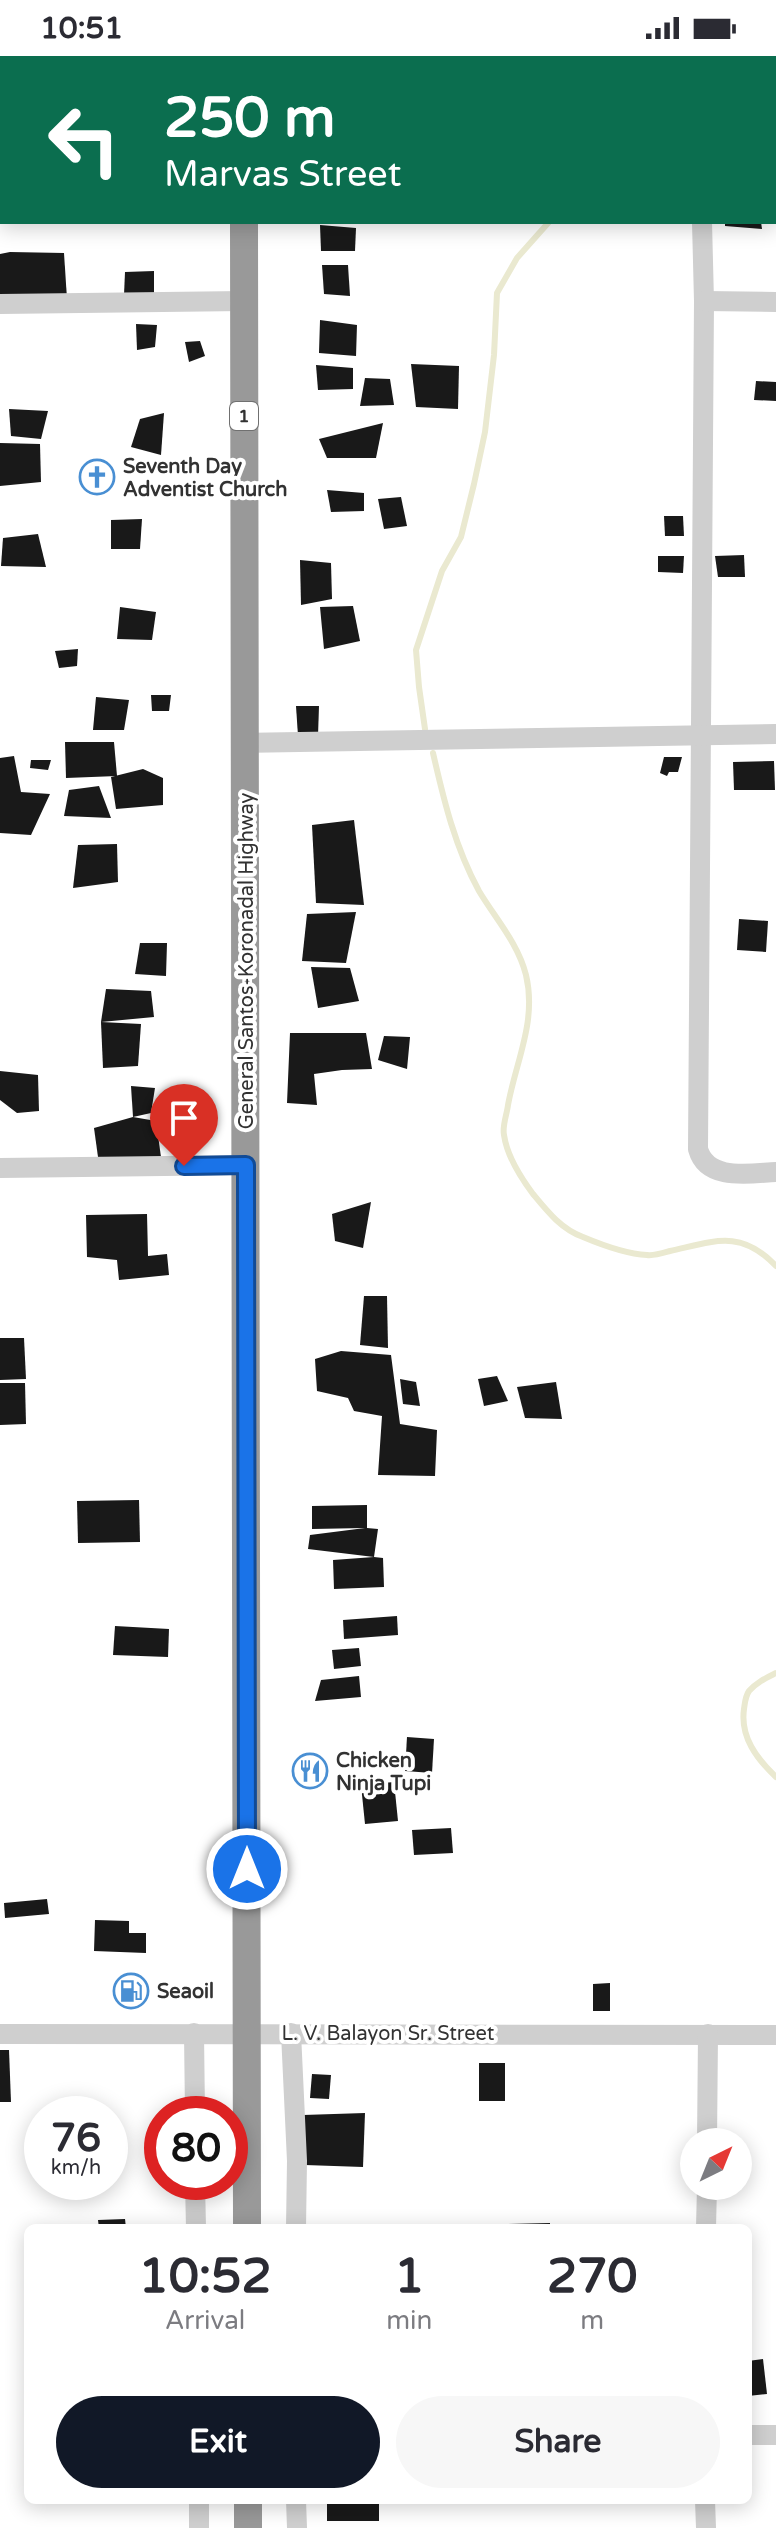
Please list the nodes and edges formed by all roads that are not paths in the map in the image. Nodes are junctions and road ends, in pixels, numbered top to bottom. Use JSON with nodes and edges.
{"nodes":[{"id":1,"x":244,"y":224,"type":"edge"},
{"id":2,"x":702,"y":224,"type":"edge"},
{"id":3,"x":244,"y":301,"type":"junction"},
{"id":4,"x":704,"y":301,"type":"junction"},
{"id":5,"x":776,"y":302,"type":"edge"},
{"id":6,"x":0,"y":304,"type":"edge"},
{"id":7,"x":776,"y":734,"type":"edge"},
{"id":8,"x":702,"y":735,"type":"junction"},
{"id":9,"x":246,"y":743,"type":"junction"},
{"id":10,"x":246,"y":1165,"type":"junction"},
{"id":11,"x":0,"y":1168,"type":"edge"},
{"id":12,"x":776,"y":1172,"type":"edge"},
{"id":13,"x":194,"y":2033,"type":"junction"},
{"id":14,"x":247,"y":2033,"type":"junction"},
{"id":15,"x":291,"y":2033,"type":"junction"},
{"id":16,"x":0,"y":2034,"type":"edge"},
{"id":17,"x":708,"y":2034,"type":"junction"},
{"id":18,"x":776,"y":2035,"type":"edge"},
{"id":19,"x":195,"y":2096,"type":"edge"},
{"id":20,"x":707,"y":2128,"type":"edge"},
{"id":21,"x":195,"y":2200,"type":"edge"},
{"id":22,"x":707,"y":2200,"type":"edge"},
{"id":23,"x":196,"y":2224,"type":"edge"},
{"id":24,"x":247,"y":2224,"type":"edge"},
{"id":25,"x":296,"y":2224,"type":"edge"},
{"id":26,"x":706,"y":2224,"type":"edge"},
{"id":27,"x":752,"y":2435,"type":"edge"},
{"id":28,"x":776,"y":2435,"type":"edge"},
{"id":29,"x":199,"y":2504,"type":"edge"},
{"id":30,"x":248,"y":2504,"type":"edge"},
{"id":31,"x":296,"y":2504,"type":"edge"},
{"id":32,"x":705,"y":2504,"type":"edge"},
{"id":33,"x":199,"y":2528,"type":"edge"},
{"id":34,"x":248,"y":2528,"type":"edge"},
{"id":35,"x":297,"y":2528,"type":"edge"},
{"id":36,"x":706,"y":2528,"type":"edge"}],
"edges":[{"from":1,"to":3,"type":"highway","name":"General Santos-Koronadal Highway","number":"1"},
{"from":2,"to":4,"type":"street"},
{"from":3,"to":6,"type":"street"},
{"from":3,"to":9,"type":"highway","name":"General Santos-Koronadal Highway","number":"1"},
{"from":4,"to":5,"type":"street"},
{"from":4,"to":8,"type":"street"},
{"from":7,"to":8,"type":"street"},
{"from":8,"to":9,"type":"street"},
{"from":8,"to":12,"type":"street"},
{"from":9,"to":10,"type":"highway","name":"General Santos-Koronadal Highway","number":"1"},
{"from":10,"to":11,"type":"street"},
{"from":10,"to":14,"type":"highway","name":"General Santos-Koronadal Highway","number":"1"},
{"from":13,"to":14,"type":"street","name":"L. V. Balayon Sr. Street"},
{"from":13,"to":16,"type":"street","name":"L. V. Balayon Sr. Street"},
{"from":13,"to":19,"type":"street"},
{"from":14,"to":15,"type":"street","name":"L. V. Balayon Sr. Street"},
{"from":14,"to":24,"type":"highway","name":"General Santos-Koronadal Highway","number":"1"},
{"from":15,"to":17,"type":"street","name":"L. V. Balayon Sr. Street"},
{"from":15,"to":25,"type":"street"},
{"from":17,"to":18,"type":"street","name":"L. V. Balayon Sr. Street"},
{"from":17,"to":20,"type":"street"},
{"from":21,"to":23,"type":"street"},
{"from":22,"to":26,"type":"street"},
{"from":27,"to":28,"type":"street"},
{"from":29,"to":33,"type":"street"},
{"from":30,"to":34,"type":"highway"},
{"from":31,"to":35,"type":"street"},
{"from":32,"to":36,"type":"street"}]}
